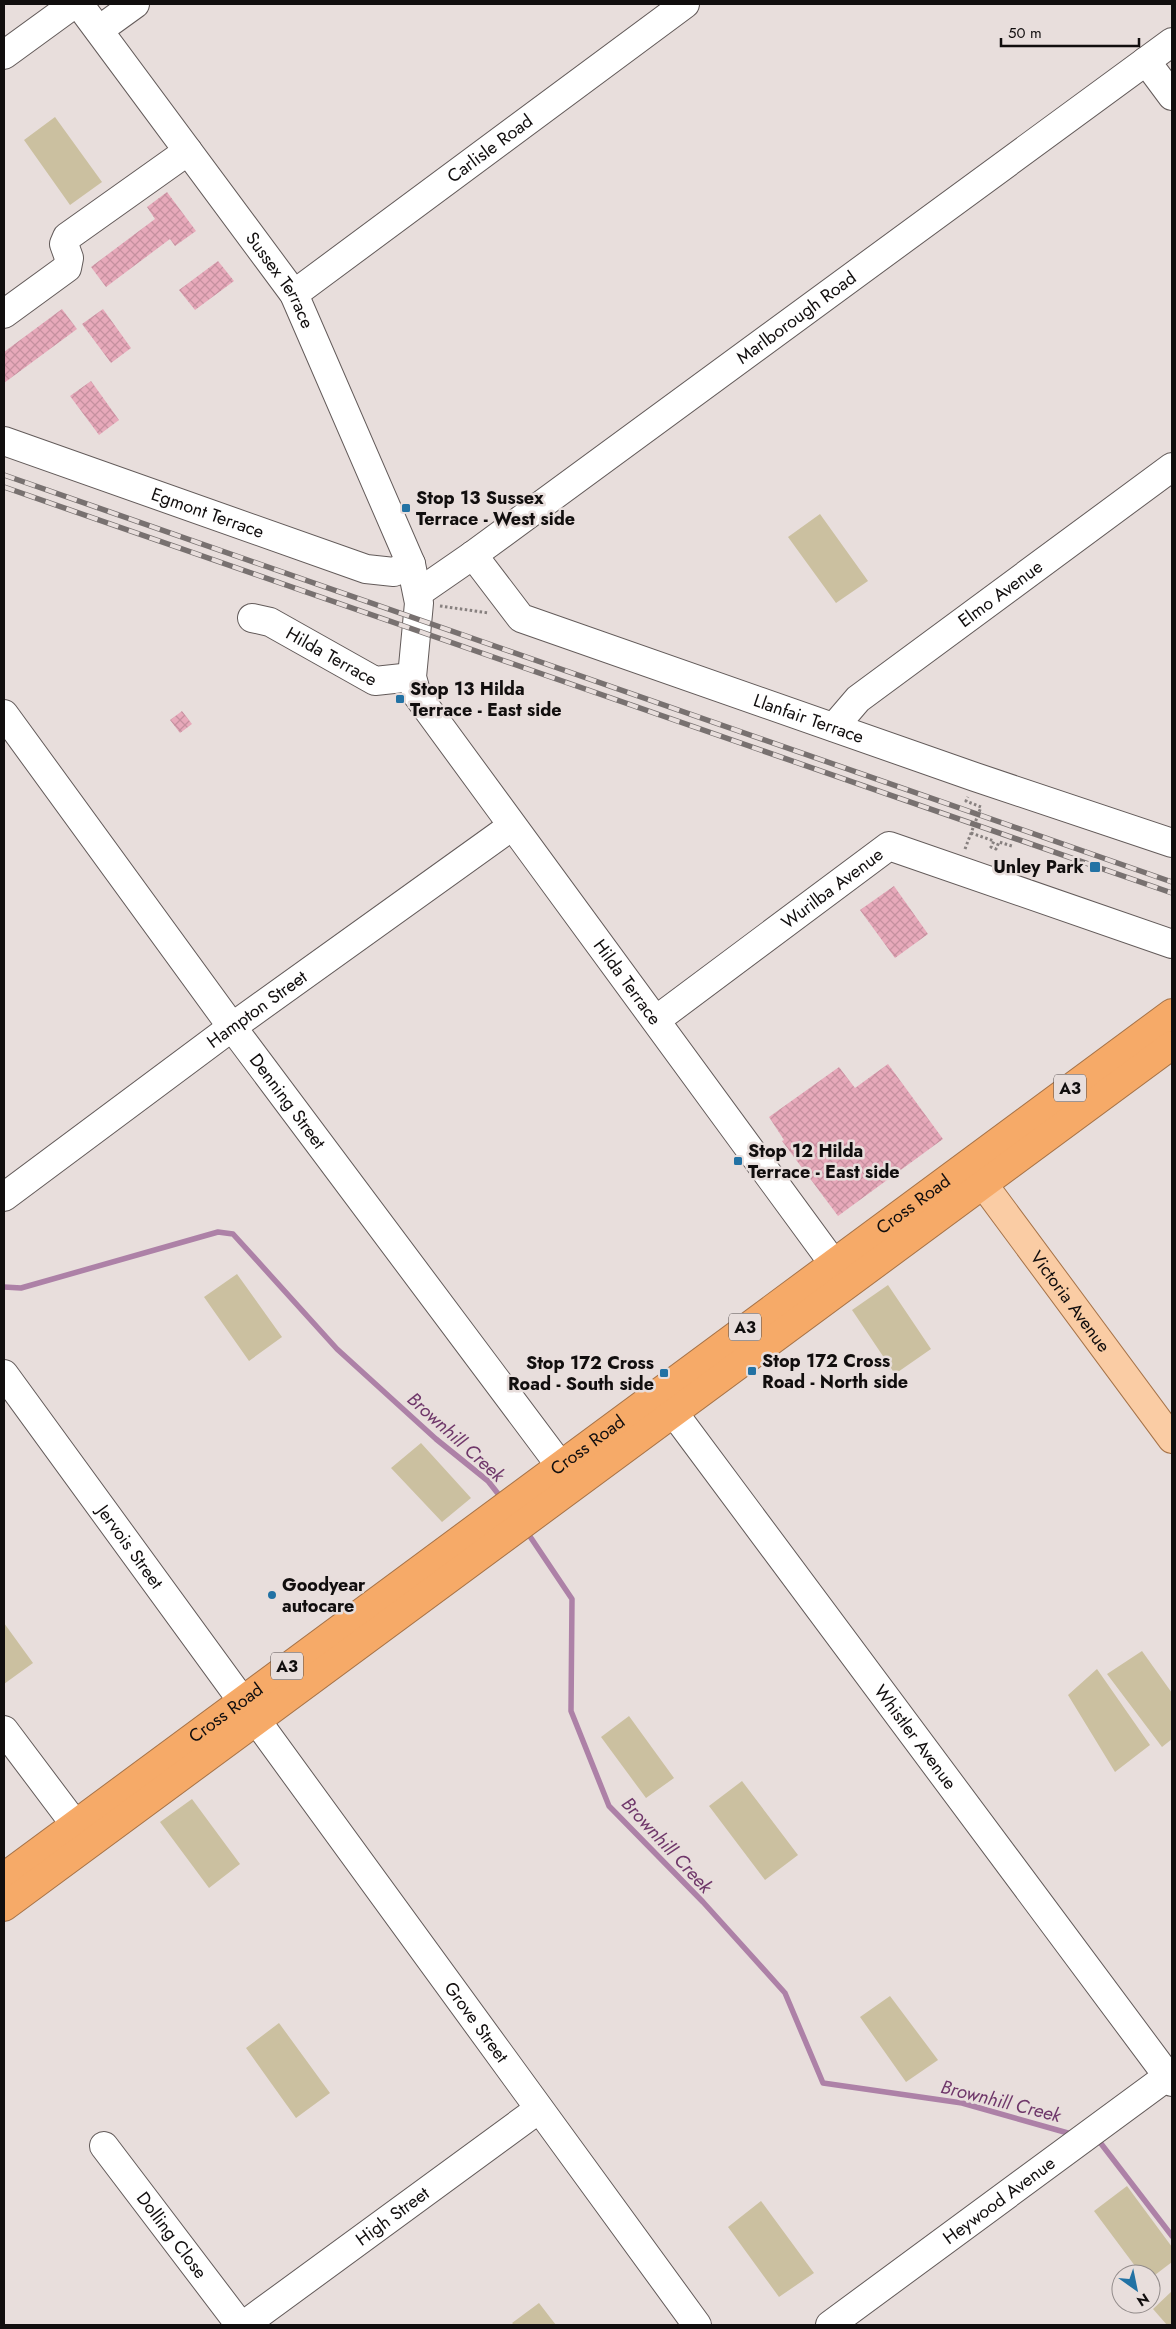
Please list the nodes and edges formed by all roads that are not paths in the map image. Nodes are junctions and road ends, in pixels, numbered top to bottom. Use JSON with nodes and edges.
{"nodes":[{"id":1,"x":74,"y":4,"type":"edge"},
{"id":2,"x":79,"y":4,"type":"edge"},
{"id":3,"x":135,"y":4,"type":"edge"},
{"id":4,"x":685,"y":4,"type":"edge"},
{"id":5,"x":99,"y":30,"type":"junction"},
{"id":6,"x":1172,"y":42,"type":"edge"},
{"id":7,"x":4,"y":55,"type":"edge"},
{"id":8,"x":1146,"y":61,"type":"junction"},
{"id":9,"x":1172,"y":96,"type":"edge"},
{"id":10,"x":188,"y":151,"type":"junction"},
{"id":11,"x":294,"y":294,"type":"junction"},
{"id":12,"x":4,"y":314,"type":"edge"},
{"id":13,"x":4,"y":441,"type":"edge"},
{"id":14,"x":1172,"y":467,"type":"edge"},
{"id":15,"x":473,"y":555,"type":"junction"},
{"id":16,"x":412,"y":564,"type":"junction"},
{"id":17,"x":418,"y":598,"type":"junction"},
{"id":18,"x":252,"y":618,"type":"dead end"},
{"id":19,"x":412,"y":677,"type":"junction"},
{"id":20,"x":4,"y":714,"type":"edge"},
{"id":21,"x":834,"y":728,"type":"junction"},
{"id":22,"x":512,"y":826,"type":"junction"},
{"id":23,"x":1172,"y":843,"type":"edge"},
{"id":24,"x":1172,"y":944,"type":"edge"},
{"id":25,"x":1172,"y":1013,"type":"edge"},
{"id":26,"x":656,"y":1020,"type":"junction"},
{"id":27,"x":232,"y":1027,"type":"junction"},
{"id":28,"x":1172,"y":1044,"type":"edge"},
{"id":29,"x":976,"y":1174,"type":"junction"},
{"id":30,"x":4,"y":1197,"type":"edge"},
{"id":31,"x":840,"y":1274,"type":"junction"},
{"id":32,"x":4,"y":1374,"type":"edge"},
{"id":33,"x":666,"y":1402,"type":"junction"},
{"id":34,"x":1172,"y":1439,"type":"edge"},
{"id":35,"x":568,"y":1476,"type":"junction"},
{"id":36,"x":250,"y":1709,"type":"junction"},
{"id":37,"x":4,"y":1730,"type":"edge"},
{"id":38,"x":82,"y":1833,"type":"junction"},
{"id":39,"x":4,"y":1877,"type":"edge"},
{"id":40,"x":4,"y":1907,"type":"edge"},
{"id":41,"x":1170,"y":2079,"type":"edge"},
{"id":42,"x":539,"y":2109,"type":"junction"},
{"id":43,"x":104,"y":2146,"type":"dead end"},
{"id":44,"x":240,"y":2325,"type":"edge"},
{"id":45,"x":244,"y":2325,"type":"edge"},
{"id":46,"x":697,"y":2325,"type":"edge"},
{"id":47,"x":830,"y":2325,"type":"edge"}],
"edges":[{"from":1,"to":7,"type":"street"},
{"from":2,"to":5,"type":"street","name":"Sussex Terrace"},
{"from":3,"to":5,"type":"street"},
{"from":4,"to":11,"type":"street","name":"Carlisle Road"},
{"from":5,"to":10,"type":"street","name":"Sussex Terrace"},
{"from":6,"to":8,"type":"street","name":"Marlborough Road"},
{"from":8,"to":9,"type":"street"},
{"from":8,"to":15,"type":"street","name":"Marlborough Road"},
{"from":10,"to":11,"type":"street","name":"Sussex Terrace"},
{"from":10,"to":12,"type":"street"},
{"from":11,"to":16,"type":"street","name":"Sussex Terrace"},
{"from":13,"to":16,"type":"street","name":"Egmont Terrace"},
{"from":14,"to":21,"type":"street","name":"Elmo Avenue"},
{"from":15,"to":17,"type":"street","name":"Marlborough Road"},
{"from":15,"to":21,"type":"street","name":"Llanfair Terrace"},
{"from":16,"to":17,"type":"street","name":"Sussex Terrace"},
{"from":17,"to":19,"type":"street","name":"Hilda Terrace"},
{"from":18,"to":19,"type":"street","name":"Hilda Terrace"},
{"from":19,"to":22,"type":"street","name":"Hilda Terrace"},
{"from":20,"to":27,"type":"street","name":"Denning Street"},
{"from":21,"to":23,"type":"street","name":"Llanfair Terrace"},
{"from":22,"to":26,"type":"street","name":"Hilda Terrace"},
{"from":22,"to":27,"type":"street","name":"Hampton Street"},
{"from":24,"to":26,"type":"street","name":"Wurilba Avenue"},
{"from":25,"to":29,"type":"highway","name":"Cross Road","number":"A3"},
{"from":26,"to":31,"type":"street","name":"Hilda Terrace"},
{"from":27,"to":30,"type":"street","name":"Hampton Street"},
{"from":27,"to":35,"type":"street","name":"Denning Street"},
{"from":28,"to":29,"type":"highway","name":"Cross Road","number":"A3"},
{"from":29,"to":31,"type":"highway","name":"Cross Road","number":"A3"},
{"from":29,"to":34,"type":"main road","name":"Victoria Avenue"},
{"from":31,"to":33,"type":"highway","name":"Cross Road","number":"A3"},
{"from":32,"to":36,"type":"street","name":"Jervois Street"},
{"from":33,"to":35,"type":"highway","name":"Cross Road","number":"A3"},
{"from":33,"to":41,"type":"street","name":"Whistler Avenue"},
{"from":35,"to":36,"type":"highway","name":"Cross Road","number":"A3"},
{"from":36,"to":38,"type":"highway","name":"Cross Road","number":"A3"},
{"from":36,"to":42,"type":"street","name":"Grove Street"},
{"from":37,"to":38,"type":"street"},
{"from":38,"to":39,"type":"highway","name":"Cross Road","number":"A3"},
{"from":38,"to":40,"type":"highway","name":"Cross Road","number":"A3"},
{"from":41,"to":47,"type":"street","name":"Heywood Avenue"},
{"from":42,"to":45,"type":"street","name":"High Street"},
{"from":42,"to":46,"type":"street","name":"Grove Street"},
{"from":43,"to":44,"type":"street","name":"Dolling Close"}]}
